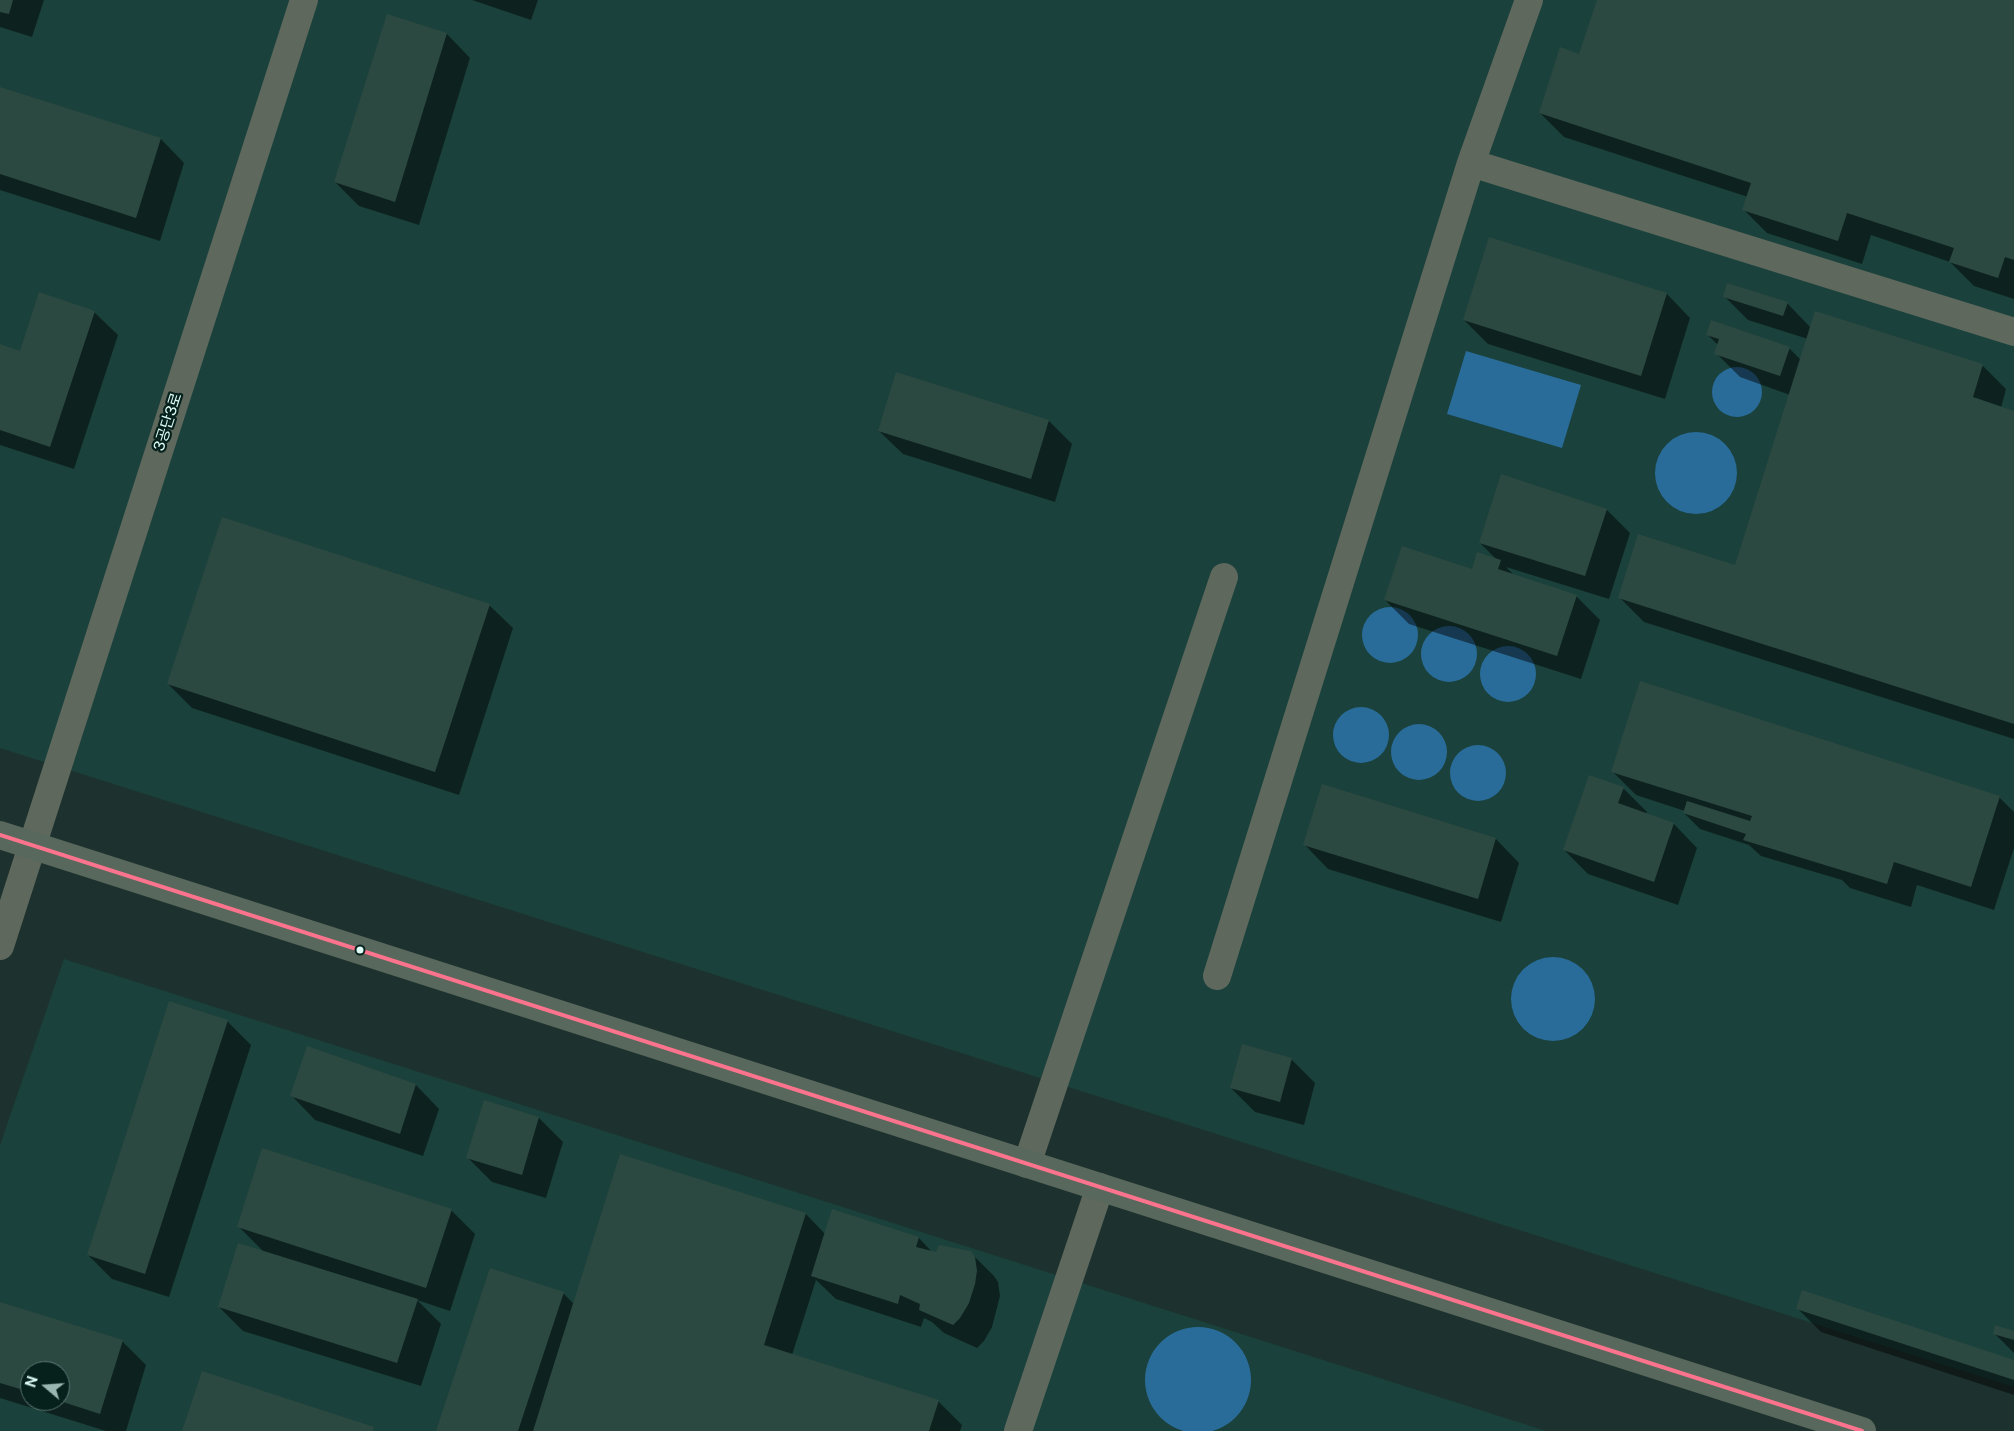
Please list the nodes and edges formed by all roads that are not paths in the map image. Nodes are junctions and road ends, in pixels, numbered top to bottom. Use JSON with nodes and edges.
{"nodes":[{"id":1,"x":304,"y":0,"type":"edge"},
{"id":2,"x":1529,"y":0,"type":"edge"},
{"id":3,"x":1471,"y":163,"type":"junction"},
{"id":4,"x":2014,"y":332,"type":"edge"},
{"id":5,"x":1224,"y":577,"type":"dead end"},
{"id":6,"x":0,"y":835,"type":"edge"},
{"id":7,"x":33,"y":845,"type":"junction"},
{"id":8,"x":0,"y":946,"type":"edge"},
{"id":9,"x":1217,"y":976,"type":"dead end"},
{"id":10,"x":1027,"y":1164,"type":"junction"},
{"id":11,"x":1100,"y":1187,"type":"junction"},
{"id":12,"x":1018,"y":1431,"type":"edge"},
{"id":13,"x":1862,"y":1431,"type":"edge"}],
"edges":[{"from":1,"to":7,"type":"street","name":"3공단3로"},
{"from":2,"to":3,"type":"street"},
{"from":3,"to":4,"type":"street"},
{"from":3,"to":9,"type":"street"},
{"from":5,"to":10,"type":"street"},
{"from":6,"to":7,"type":"main road"},
{"from":7,"to":8,"type":"street","name":"3공단3로"},
{"from":7,"to":10,"type":"main road"},
{"from":10,"to":11,"type":"main road"},
{"from":11,"to":12,"type":"street"},
{"from":11,"to":13,"type":"main road"}]}
